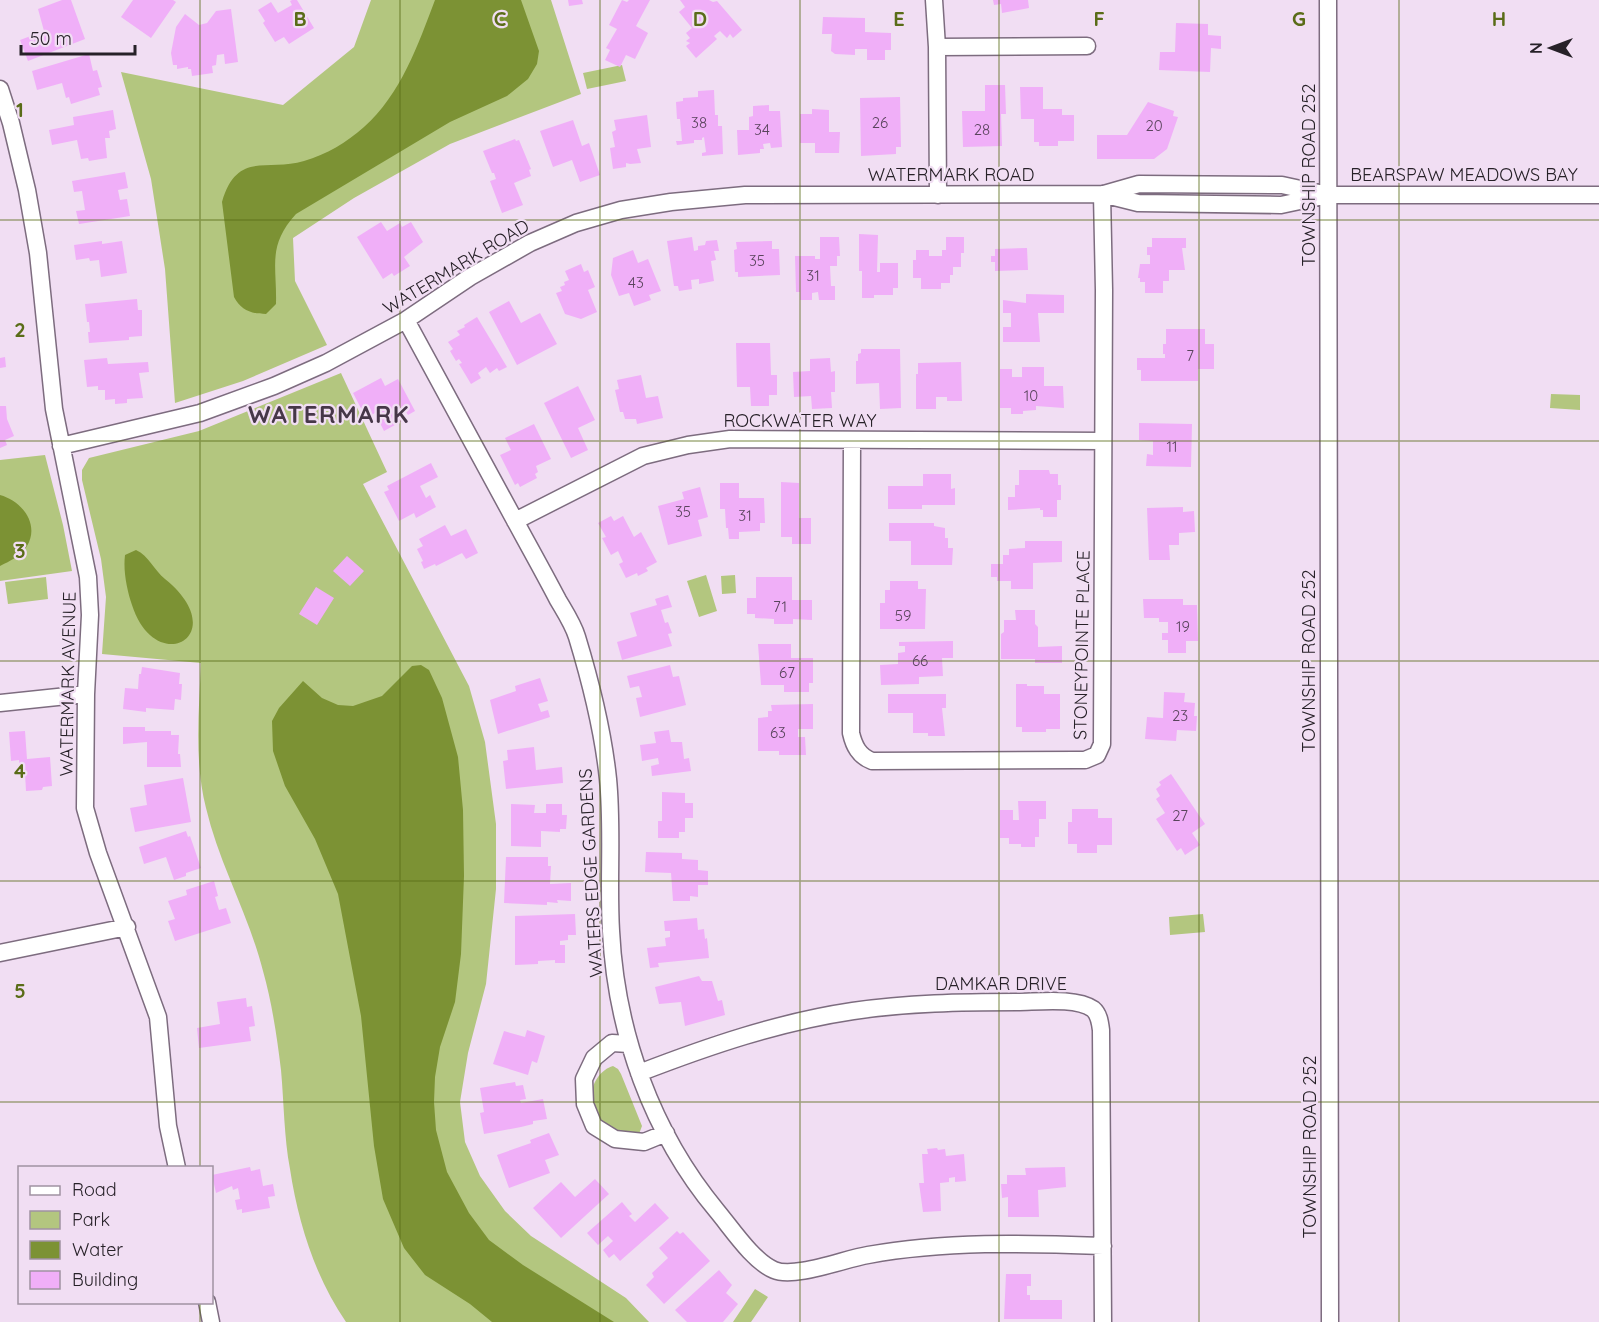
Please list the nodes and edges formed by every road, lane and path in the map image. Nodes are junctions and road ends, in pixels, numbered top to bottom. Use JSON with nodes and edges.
{"nodes":[{"id":1,"x":934,"y":0,"type":"edge"},
{"id":2,"x":1328,"y":0,"type":"edge"},
{"id":3,"x":1087,"y":46,"type":"dead end"},
{"id":4,"x":937,"y":47,"type":"junction"},
{"id":5,"x":0,"y":88,"type":"edge"},
{"id":6,"x":1102,"y":194,"type":"junction"},
{"id":7,"x":938,"y":195,"type":"junction"},
{"id":8,"x":1328,"y":195,"type":"junction"},
{"id":9,"x":1599,"y":195,"type":"edge"},
{"id":10,"x":406,"y":320,"type":"junction"},
{"id":11,"x":852,"y":441,"type":"junction"},
{"id":12,"x":1103,"y":441,"type":"junction"},
{"id":13,"x":61,"y":446,"type":"junction"},
{"id":14,"x":515,"y":521,"type":"junction"},
{"id":15,"x":86,"y":694,"type":"junction"},
{"id":16,"x":0,"y":703,"type":"edge"},
{"id":17,"x":127,"y":927,"type":"junction"},
{"id":18,"x":0,"y":953,"type":"edge"},
{"id":19,"x":629,"y":1044,"type":"junction"},
{"id":20,"x":639,"y":1073,"type":"junction"},
{"id":21,"x":666,"y":1133,"type":"junction"},
{"id":22,"x":177,"y":1166,"type":"edge"},
{"id":23,"x":1103,"y":1246,"type":"junction"},
{"id":24,"x":207,"y":1304,"type":"edge"},
{"id":25,"x":211,"y":1322,"type":"edge"},
{"id":26,"x":1103,"y":1322,"type":"edge"},
{"id":27,"x":1330,"y":1322,"type":"edge"}],
"edges":[{"from":1,"to":4,"type":"street"},
{"from":2,"to":8,"type":"street","name":"TOWNSHIP ROAD 252"},
{"from":3,"to":4,"type":"street"},
{"from":4,"to":7,"type":"street"},
{"from":5,"to":13,"type":"street","name":"WATERMARK AVENUE"},
{"from":6,"to":7,"type":"street","name":"WATERMARK ROAD"},
{"from":6,"to":8,"type":"street","name":"WATERMARK ROAD"},
{"from":6,"to":12,"type":"street","name":"STONEYPOINTE PLACE"},
{"from":7,"to":10,"type":"street","name":"WATERMARK ROAD"},
{"from":8,"to":9,"type":"street","name":"BEARSPAW MEADOWS BAY"},
{"from":8,"to":27,"type":"street","name":"TOWNSHIP ROAD 252"},
{"from":10,"to":13,"type":"street","name":"WATERMARK ROAD"},
{"from":10,"to":14,"type":"street","name":"WATERS EDGE GARDENS"},
{"from":11,"to":12,"type":"street","name":"ROCKWATER WAY"},
{"from":11,"to":12,"type":"street","name":"STONEYPOINTE PLACE"},
{"from":11,"to":14,"type":"street","name":"ROCKWATER WAY"},
{"from":13,"to":15,"type":"street","name":"WATERMARK AVENUE"},
{"from":14,"to":19,"type":"street","name":"WATERS EDGE GARDENS"},
{"from":15,"to":16,"type":"street"},
{"from":15,"to":17,"type":"street","name":"WATERMARK AVENUE"},
{"from":17,"to":18,"type":"street"},
{"from":17,"to":22,"type":"street","name":"WATERMARK AVENUE"},
{"from":19,"to":20,"type":"street","name":"WATERS EDGE GARDENS"},
{"from":19,"to":21,"type":"street"},
{"from":20,"to":21,"type":"street","name":"WATERS EDGE GARDENS"},
{"from":20,"to":23,"type":"street","name":"DAMKAR DRIVE"},
{"from":21,"to":23,"type":"street","name":"WATERS EDGE GARDENS"},
{"from":23,"to":26,"type":"street","name":"DAMKAR DRIVE"},
{"from":24,"to":25,"type":"street"}]}
